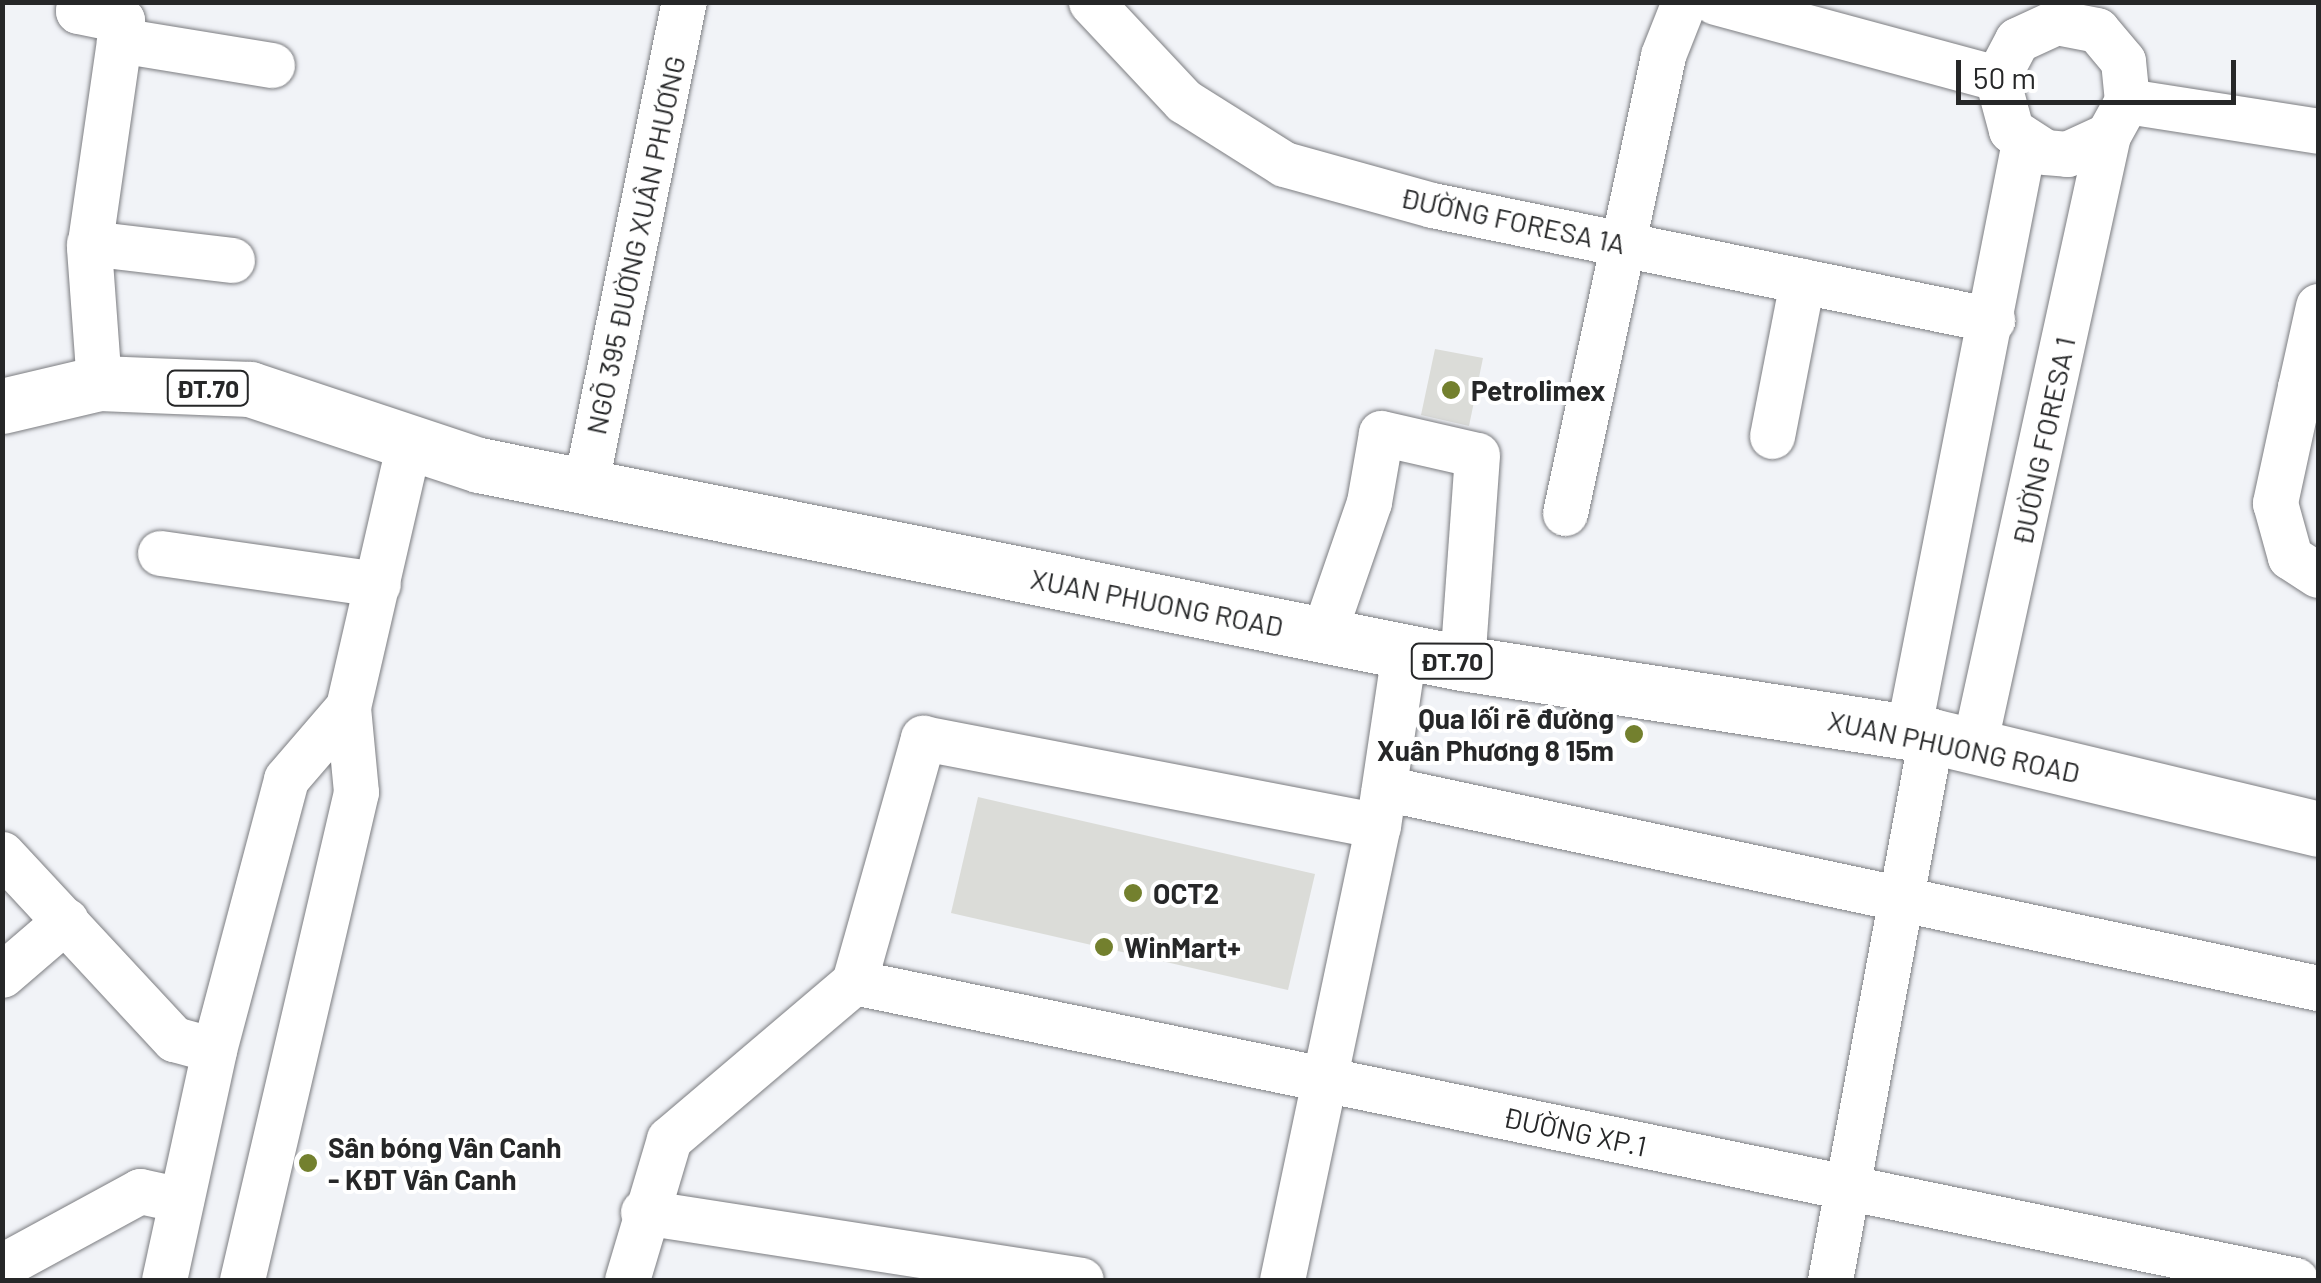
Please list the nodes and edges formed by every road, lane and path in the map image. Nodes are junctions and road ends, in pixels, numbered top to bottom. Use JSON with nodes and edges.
{"nodes":[{"id":1,"x":80,"y":2,"type":"edge"},
{"id":2,"x":684,"y":2,"type":"edge"},
{"id":3,"x":1091,"y":2,"type":"edge"},
{"id":4,"x":1684,"y":2,"type":"edge"},
{"id":5,"x":1715,"y":2,"type":"edge"},
{"id":6,"x":2080,"y":13,"type":"edge"},
{"id":7,"x":119,"y":40,"type":"junction"},
{"id":8,"x":272,"y":66,"type":"dead end"},
{"id":9,"x":1997,"y":78,"type":"junction"},
{"id":10,"x":2118,"y":118,"type":"junction"},
{"id":11,"x":2318,"y":131,"type":"edge"},
{"id":12,"x":2024,"y":142,"type":"junction"},
{"id":13,"x":90,"y":242,"type":"junction"},
{"id":14,"x":1624,"y":245,"type":"junction"},
{"id":15,"x":232,"y":260,"type":"dead end"},
{"id":16,"x":1802,"y":281,"type":"junction"},
{"id":17,"x":2318,"y":306,"type":"edge"},
{"id":18,"x":1992,"y":320,"type":"junction"},
{"id":19,"x":100,"y":383,"type":"junction"},
{"id":20,"x":2309,"y":389,"type":"edge"},
{"id":21,"x":2,"y":406,"type":"edge"},
{"id":22,"x":1772,"y":436,"type":"dead end"},
{"id":23,"x":410,"y":438,"type":"junction"},
{"id":24,"x":586,"y":487,"type":"junction"},
{"id":25,"x":1565,"y":513,"type":"dead end"},
{"id":26,"x":160,"y":554,"type":"dead end"},
{"id":27,"x":2318,"y":575,"type":"edge"},
{"id":28,"x":378,"y":584,"type":"junction"},
{"id":29,"x":1323,"y":635,"type":"junction"},
{"id":30,"x":1404,"y":651,"type":"junction"},
{"id":31,"x":1462,"y":663,"type":"junction"},
{"id":32,"x":348,"y":706,"type":"junction"},
{"id":33,"x":1938,"y":738,"type":"junction"},
{"id":34,"x":1381,"y":807,"type":"junction"},
{"id":35,"x":2318,"y":829,"type":"edge"},
{"id":36,"x":2,"y":854,"type":"edge"},
{"id":37,"x":1898,"y":902,"type":"junction"},
{"id":38,"x":66,"y":920,"type":"junction"},
{"id":39,"x":2,"y":975,"type":"edge"},
{"id":40,"x":854,"y":982,"type":"junction"},
{"id":41,"x":2318,"y":988,"type":"edge"},
{"id":42,"x":194,"y":1044,"type":"junction"},
{"id":43,"x":1325,"y":1076,"type":"junction"},
{"id":44,"x":1846,"y":1190,"type":"junction"},
{"id":45,"x":181,"y":1200,"type":"junction"},
{"id":46,"x":643,"y":1212,"type":"junction"},
{"id":47,"x":2,"y":1266,"type":"edge"},
{"id":48,"x":164,"y":1280,"type":"edge"},
{"id":49,"x":242,"y":1280,"type":"edge"},
{"id":50,"x":627,"y":1280,"type":"edge"},
{"id":51,"x":1081,"y":1280,"type":"edge"},
{"id":52,"x":1282,"y":1280,"type":"edge"},
{"id":53,"x":1830,"y":1280,"type":"edge"},
{"id":54,"x":2296,"y":1280,"type":"edge"}],
"edges":[{"from":1,"to":7,"type":"street"},
{"from":2,"to":24,"type":"street","name":"NGÕ 395 ĐƯỜNG XUÂN PHƯƠNG"},
{"from":3,"to":14,"type":"street","name":"ĐƯỜNG FORESA 1A"},
{"from":4,"to":14,"type":"street"},
{"from":5,"to":9,"type":"street"},
{"from":6,"to":9,"type":"street"},
{"from":6,"to":10,"type":"street"},
{"from":7,"to":8,"type":"street"},
{"from":7,"to":13,"type":"street"},
{"from":9,"to":12,"type":"street"},
{"from":10,"to":11,"type":"street"},
{"from":10,"to":12,"type":"street"},
{"from":10,"to":33,"type":"street","name":"ĐƯỜNG FORESA 1"},
{"from":12,"to":18,"type":"street"},
{"from":13,"to":15,"type":"street"},
{"from":13,"to":19,"type":"street"},
{"from":14,"to":16,"type":"street","name":"ĐƯỜNG FORESA 1A"},
{"from":14,"to":25,"type":"street"},
{"from":16,"to":18,"type":"street","name":"ĐƯỜNG FORESA 1A"},
{"from":16,"to":22,"type":"street"},
{"from":17,"to":20,"type":"street"},
{"from":18,"to":33,"type":"street"},
{"from":19,"to":21,"type":"main road","name":"XUAN PHUONG ROAD","number":"ĐT.70"},
{"from":19,"to":23,"type":"main road","name":"XUAN PHUONG ROAD","number":"ĐT.70"},
{"from":20,"to":27,"type":"street"},
{"from":23,"to":24,"type":"main road","name":"XUAN PHUONG ROAD","number":"ĐT.70"},
{"from":23,"to":28,"type":"street"},
{"from":24,"to":29,"type":"main road","name":"XUAN PHUONG ROAD","number":"ĐT.70"},
{"from":26,"to":28,"type":"street"},
{"from":28,"to":32,"type":"street"},
{"from":29,"to":30,"type":"main road","name":"XUAN PHUONG ROAD","number":"ĐT.70"},
{"from":29,"to":31,"type":"street"},
{"from":30,"to":31,"type":"main road","name":"XUAN PHUONG ROAD","number":"ĐT.70"},
{"from":30,"to":34,"type":"street"},
{"from":31,"to":33,"type":"main road","name":"XUAN PHUONG ROAD","number":"ĐT.70"},
{"from":32,"to":42,"type":"street"},
{"from":32,"to":49,"type":"street"},
{"from":33,"to":35,"type":"main road","name":"XUAN PHUONG ROAD","number":"ĐT.70"},
{"from":33,"to":37,"type":"street"},
{"from":34,"to":37,"type":"street"},
{"from":34,"to":40,"type":"street"},
{"from":34,"to":43,"type":"street"},
{"from":36,"to":38,"type":"street"},
{"from":37,"to":41,"type":"street"},
{"from":37,"to":44,"type":"street"},
{"from":38,"to":39,"type":"street"},
{"from":38,"to":42,"type":"street"},
{"from":40,"to":43,"type":"street","name":"ĐƯỜNG XP.1"},
{"from":40,"to":46,"type":"street"},
{"from":42,"to":45,"type":"street"},
{"from":43,"to":44,"type":"street","name":"ĐƯỜNG XP.1"},
{"from":43,"to":52,"type":"street"},
{"from":44,"to":53,"type":"street"},
{"from":44,"to":54,"type":"street","name":"ĐƯỜNG XP.1"},
{"from":45,"to":47,"type":"street"},
{"from":45,"to":48,"type":"street"},
{"from":46,"to":50,"type":"street"},
{"from":46,"to":51,"type":"street"}]}
